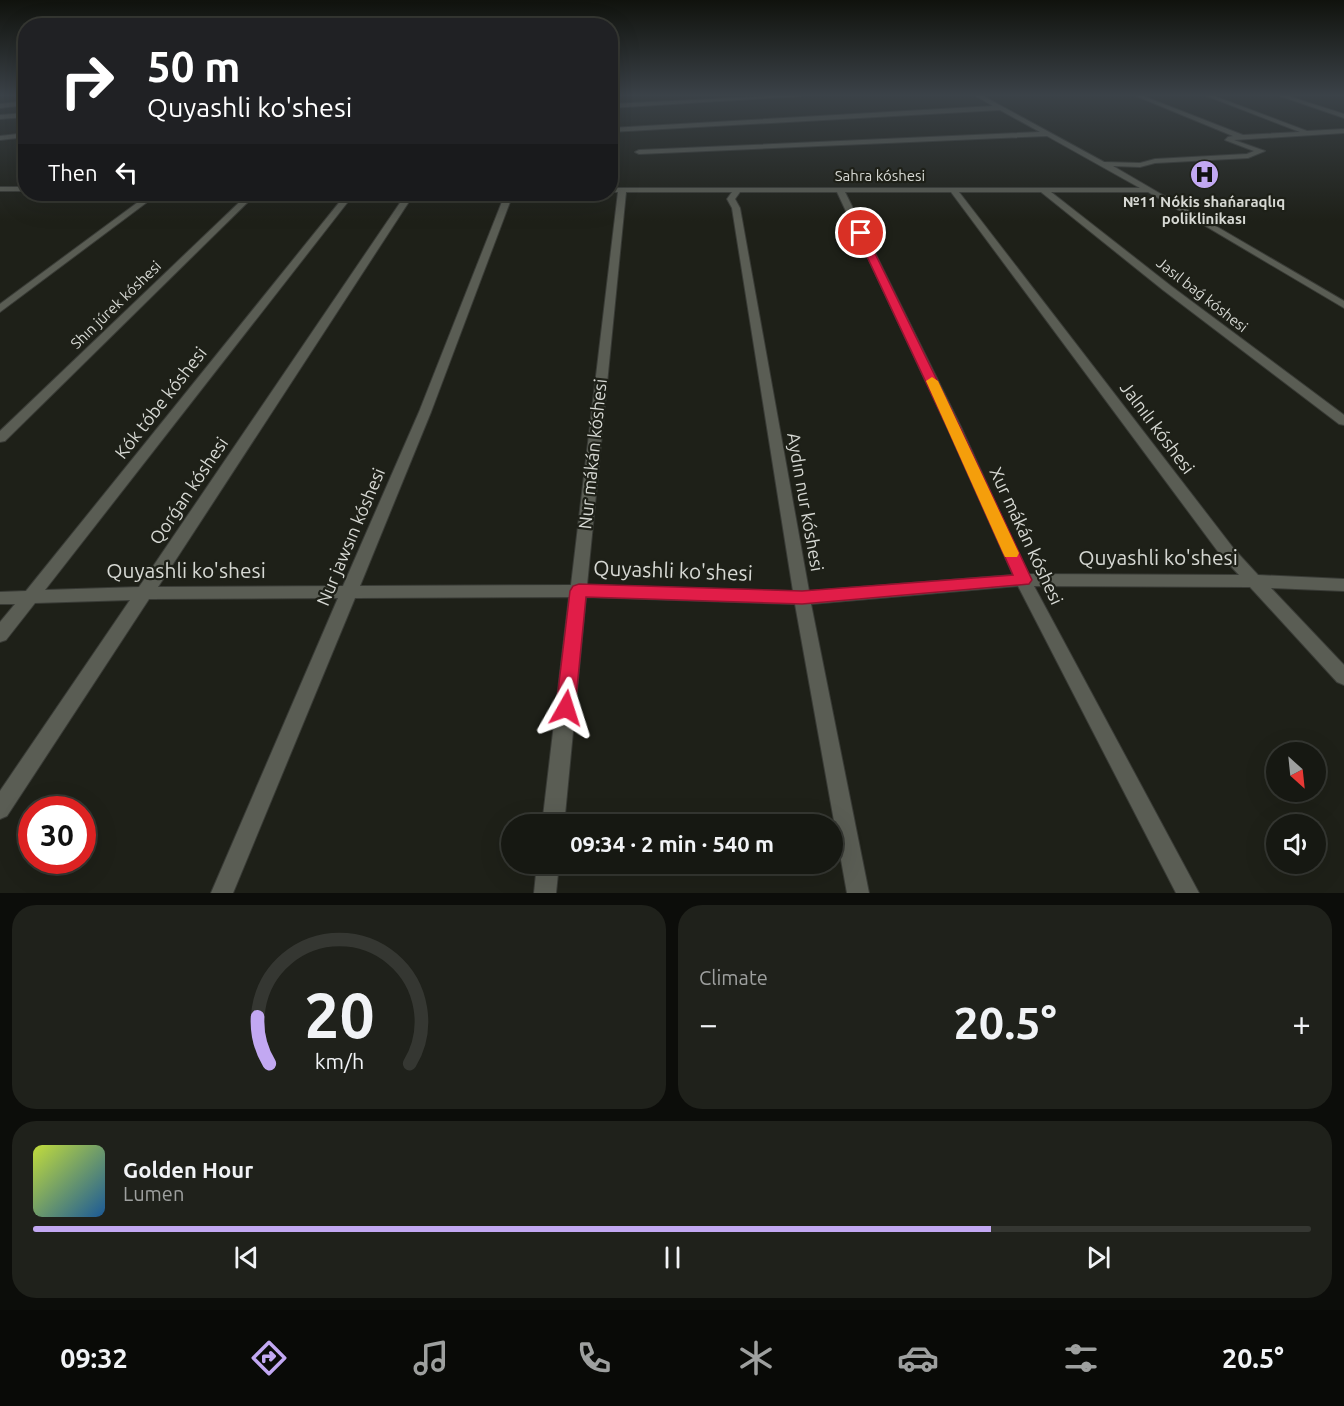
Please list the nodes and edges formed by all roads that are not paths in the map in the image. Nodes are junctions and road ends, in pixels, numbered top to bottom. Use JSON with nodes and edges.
{"nodes":[{"id":1,"x":966,"y":138,"type":"edge"},
{"id":2,"x":1056,"y":138,"type":"edge"},
{"id":3,"x":1239,"y":138,"type":"edge"},
{"id":4,"x":639,"y":152,"type":"dead end"},
{"id":5,"x":1101,"y":164,"type":"junction"},
{"id":6,"x":0,"y":189,"type":"edge"},
{"id":7,"x":18,"y":189,"type":"edge"},
{"id":8,"x":618,"y":190,"type":"edge"},
{"id":9,"x":738,"y":190,"type":"junction"},
{"id":10,"x":840,"y":190,"type":"junction"},
{"id":11,"x":953,"y":190,"type":"junction"},
{"id":12,"x":1043,"y":190,"type":"junction"},
{"id":13,"x":1150,"y":190,"type":"junction"},
{"id":14,"x":145,"y":201,"type":"edge"},
{"id":15,"x":245,"y":201,"type":"edge"},
{"id":16,"x":344,"y":201,"type":"edge"},
{"id":17,"x":405,"y":201,"type":"edge"},
{"id":18,"x":506,"y":201,"type":"edge"},
{"id":19,"x":615,"y":201,"type":"edge"},
{"id":20,"x":1344,"y":305,"type":"edge"},
{"id":21,"x":0,"y":309,"type":"edge"},
{"id":22,"x":1344,"y":421,"type":"edge"},
{"id":23,"x":0,"y":438,"type":"edge"},
{"id":24,"x":1023,"y":580,"type":"junction"},
{"id":25,"x":1256,"y":581,"type":"junction"},
{"id":26,"x":1344,"y":585,"type":"edge"},
{"id":27,"x":579,"y":591,"type":"junction"},
{"id":28,"x":145,"y":593,"type":"junction"},
{"id":29,"x":349,"y":593,"type":"junction"},
{"id":30,"x":33,"y":595,"type":"junction"},
{"id":31,"x":0,"y":598,"type":"edge"},
{"id":32,"x":802,"y":598,"type":"junction"},
{"id":33,"x":0,"y":635,"type":"edge"},
{"id":34,"x":1344,"y":677,"type":"edge"},
{"id":35,"x":0,"y":809,"type":"edge"},
{"id":36,"x":554,"y":814,"type":"edge"},
{"id":37,"x":547,"y":874,"type":"edge"},
{"id":38,"x":222,"y":893,"type":"edge"},
{"id":39,"x":545,"y":893,"type":"edge"},
{"id":40,"x":858,"y":893,"type":"edge"},
{"id":41,"x":1188,"y":893,"type":"edge"}],
"edges":[{"from":1,"to":4,"type":"street"},
{"from":2,"to":5,"type":"street"},
{"from":3,"to":5,"type":"street"},
{"from":5,"to":13,"type":"street"},
{"from":6,"to":7,"type":"street"},
{"from":8,"to":9,"type":"street","name":"Sahra kóshesi"},
{"from":9,"to":10,"type":"street","name":"Sahra kóshesi"},
{"from":9,"to":32,"type":"street","name":"Aydın nur kóshesi"},
{"from":10,"to":11,"type":"street","name":"Sahra kóshesi"},
{"from":10,"to":24,"type":"street","name":"Xur mákán kóshesi"},
{"from":11,"to":12,"type":"street","name":"Sahra kóshesi"},
{"from":11,"to":25,"type":"street","name":"Jalnılı kóshesi"},
{"from":12,"to":13,"type":"street","name":"Sahra kóshesi"},
{"from":12,"to":22,"type":"street","name":"Jasıl baǵ kóshesi"},
{"from":13,"to":20,"type":"street"},
{"from":14,"to":21,"type":"street"},
{"from":15,"to":23,"type":"street","name":"Shın júrek kóshesi"},
{"from":16,"to":30,"type":"street","name":"Kók tóbe kóshesi"},
{"from":17,"to":28,"type":"street","name":"Qorǵan kóshesi"},
{"from":18,"to":29,"type":"street","name":"Nur jawsın kóshesi"},
{"from":19,"to":27,"type":"street","name":"Nur mákán kóshesi"},
{"from":24,"to":25,"type":"street","name":"Quyashli ko'shesi"},
{"from":24,"to":32,"type":"street","name":"Quyashli ko'shesi"},
{"from":24,"to":41,"type":"street","name":"Xur mákán kóshesi"},
{"from":25,"to":26,"type":"street","name":"Quyashli ko'shesi"},
{"from":25,"to":34,"type":"street","name":"Jalnılı kóshesi"},
{"from":27,"to":29,"type":"street","name":"Quyashli ko'shesi"},
{"from":27,"to":32,"type":"street","name":"Quyashli ko'shesi"},
{"from":27,"to":36,"type":"street","name":"Nur mákán kóshesi"},
{"from":28,"to":29,"type":"street","name":"Quyashli ko'shesi"},
{"from":28,"to":30,"type":"street","name":"Quyashli ko'shesi"},
{"from":28,"to":35,"type":"street","name":"Qorǵan kóshesi"},
{"from":29,"to":38,"type":"street","name":"Nur jawsın kóshesi"},
{"from":30,"to":31,"type":"street","name":"Quyashli ko'shesi"},
{"from":30,"to":33,"type":"street","name":"Kók tóbe kóshesi"},
{"from":32,"to":40,"type":"street","name":"Aydın nur kóshesi"},
{"from":37,"to":39,"type":"street"}]}
